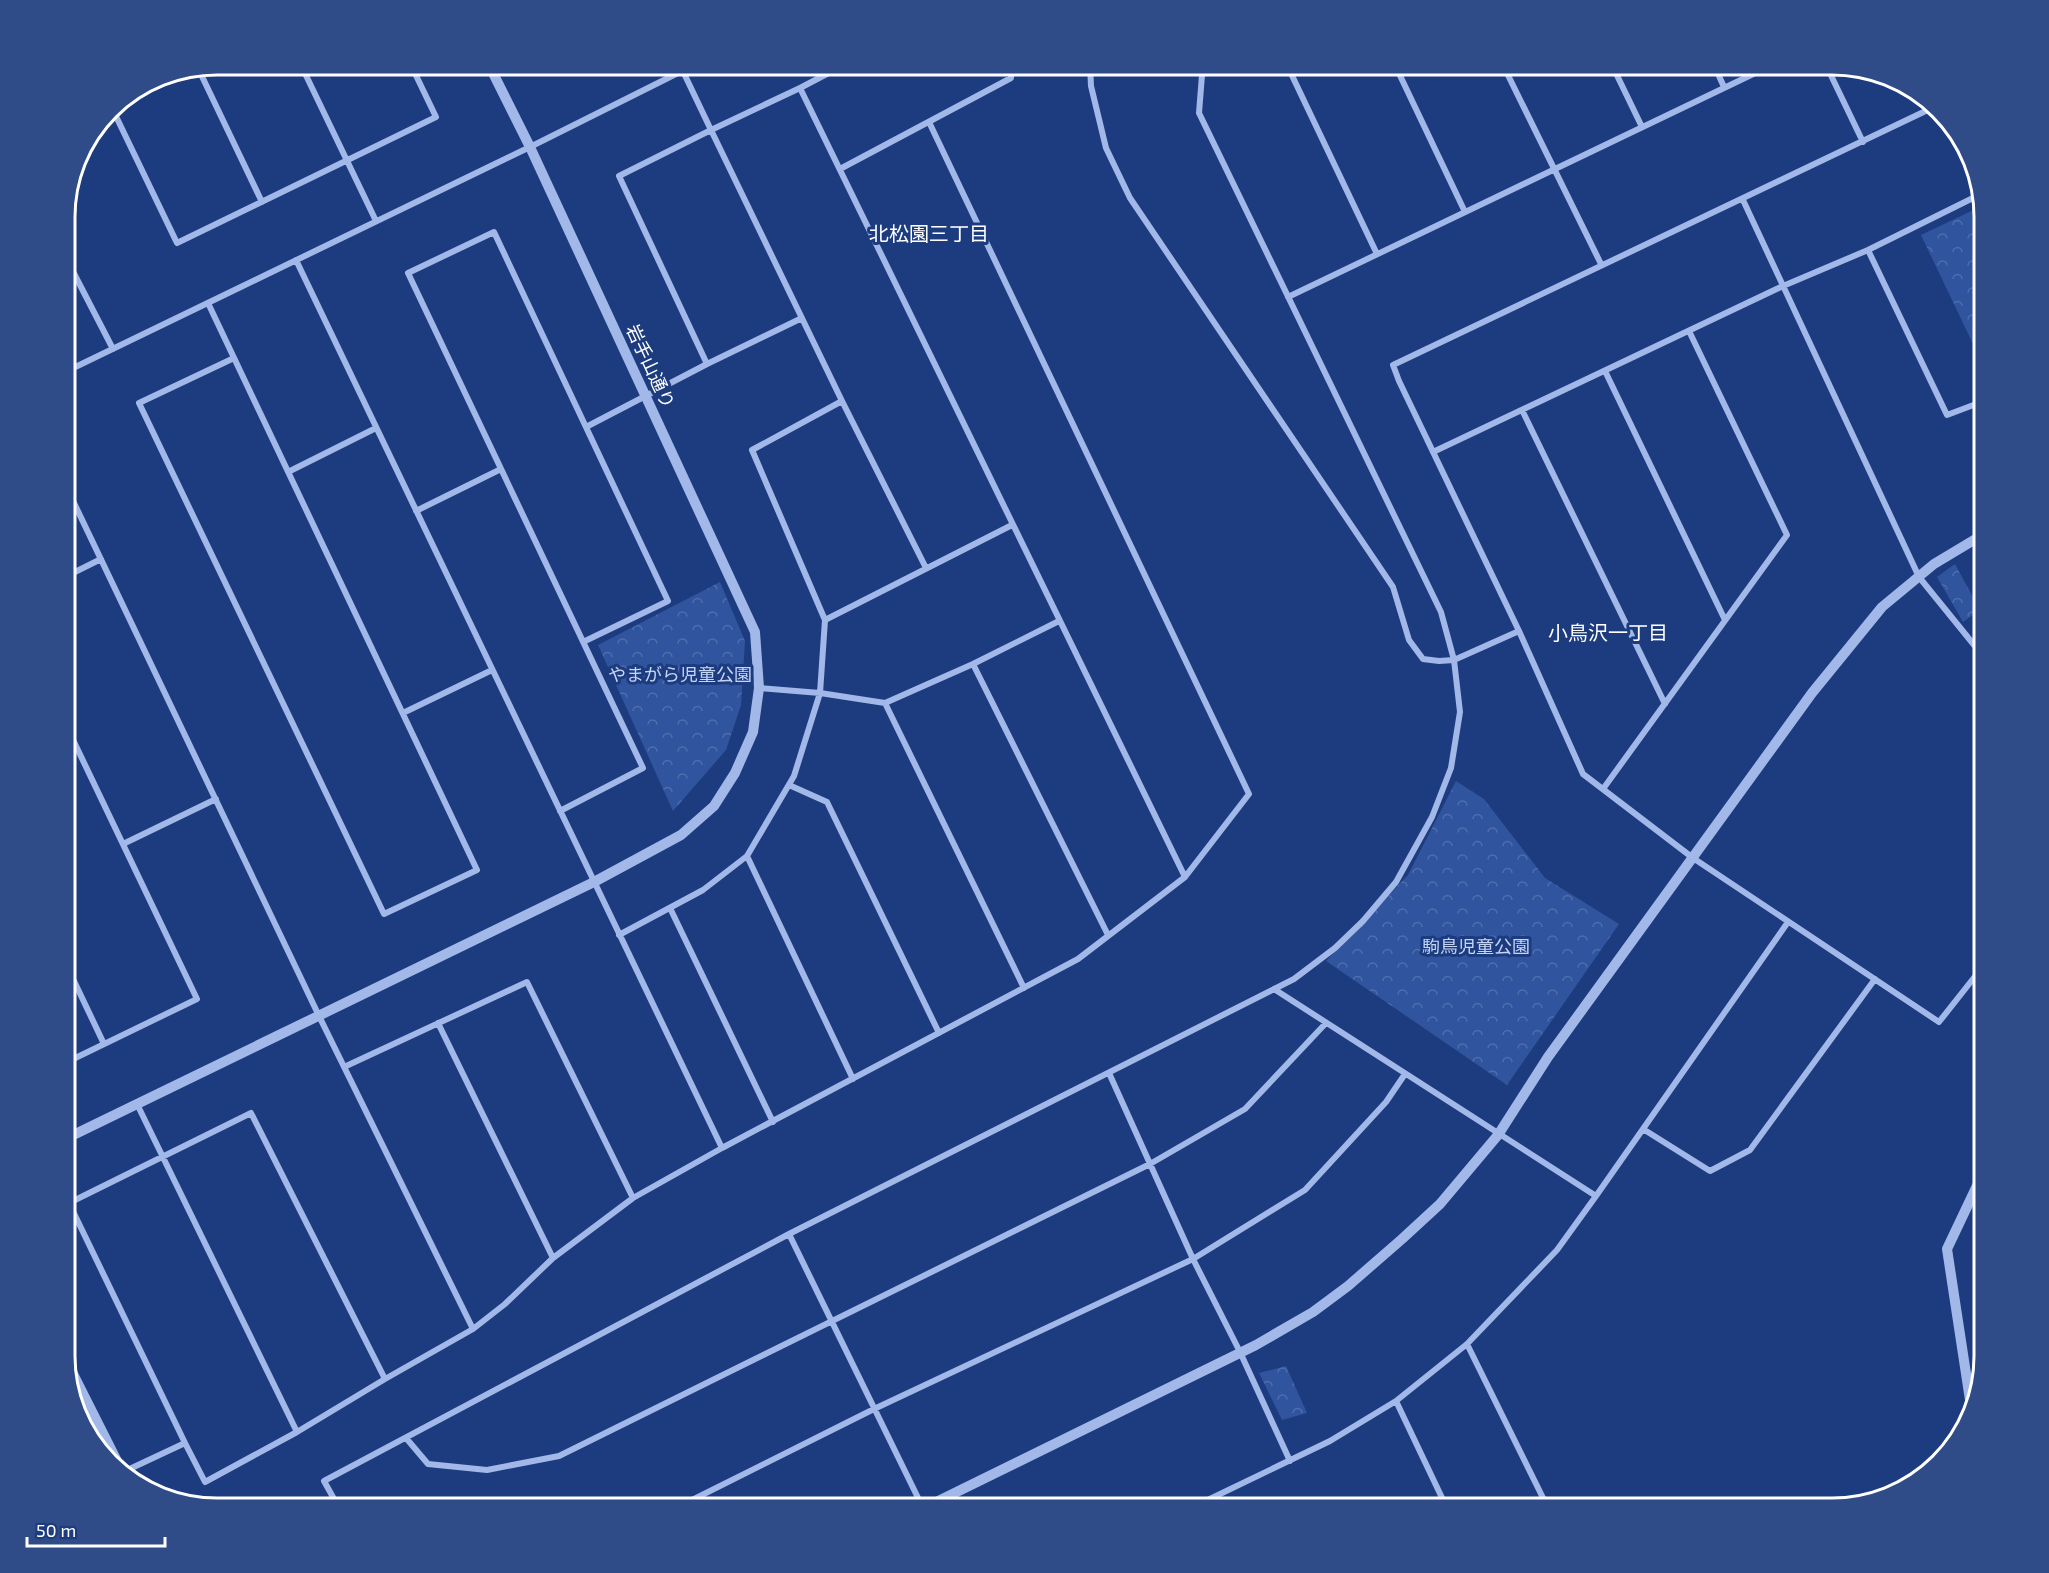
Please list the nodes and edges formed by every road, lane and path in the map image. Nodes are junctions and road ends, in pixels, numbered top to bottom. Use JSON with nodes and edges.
{"nodes":[{"id":1,"x":306,"y":75,"type":"edge"},
{"id":2,"x":416,"y":75,"type":"edge"},
{"id":3,"x":494,"y":75,"type":"edge"},
{"id":4,"x":666,"y":75,"type":"edge"},
{"id":5,"x":685,"y":75,"type":"edge"},
{"id":6,"x":824,"y":75,"type":"edge"},
{"id":7,"x":1011,"y":75,"type":"edge"},
{"id":8,"x":1090,"y":75,"type":"edge"},
{"id":9,"x":1202,"y":75,"type":"edge"},
{"id":10,"x":1292,"y":75,"type":"edge"},
{"id":11,"x":1400,"y":75,"type":"edge"},
{"id":12,"x":1508,"y":75,"type":"edge"},
{"id":13,"x":1617,"y":75,"type":"edge"},
{"id":14,"x":1719,"y":75,"type":"edge"},
{"id":15,"x":1750,"y":75,"type":"edge"},
{"id":16,"x":1831,"y":75,"type":"edge"},
{"id":17,"x":202,"y":76,"type":"edge"},
{"id":18,"x":1725,"y":87,"type":"junction"},
{"id":19,"x":800,"y":88,"type":"junction"},
{"id":20,"x":1926,"y":111,"type":"edge"},
{"id":21,"x":117,"y":117,"type":"edge"},
{"id":22,"x":929,"y":122,"type":"junction"},
{"id":23,"x":1642,"y":127,"type":"junction"},
{"id":24,"x":711,"y":130,"type":"junction"},
{"id":25,"x":1863,"y":142,"type":"junction"},
{"id":26,"x":530,"y":147,"type":"junction"},
{"id":27,"x":347,"y":161,"type":"junction"},
{"id":28,"x":840,"y":169,"type":"junction"},
{"id":29,"x":1554,"y":169,"type":"junction"},
{"id":30,"x":1973,"y":198,"type":"edge"},
{"id":31,"x":1743,"y":200,"type":"junction"},
{"id":32,"x":262,"y":202,"type":"junction"},
{"id":33,"x":1465,"y":212,"type":"junction"},
{"id":34,"x":376,"y":221,"type":"junction"},
{"id":35,"x":1868,"y":250,"type":"junction"},
{"id":36,"x":1377,"y":255,"type":"junction"},
{"id":37,"x":296,"y":260,"type":"junction"},
{"id":38,"x":1601,"y":264,"type":"junction"},
{"id":39,"x":75,"y":275,"type":"edge"},
{"id":40,"x":1783,"y":286,"type":"junction"},
{"id":41,"x":1288,"y":297,"type":"junction"},
{"id":42,"x":208,"y":303,"type":"junction"},
{"id":43,"x":802,"y":318,"type":"junction"},
{"id":44,"x":1689,"y":331,"type":"junction"},
{"id":45,"x":113,"y":349,"type":"junction"},
{"id":46,"x":234,"y":358,"type":"junction"},
{"id":47,"x":707,"y":364,"type":"junction"},
{"id":48,"x":75,"y":367,"type":"edge"},
{"id":49,"x":1605,"y":371,"type":"junction"},
{"id":50,"x":647,"y":397,"type":"junction"},
{"id":51,"x":842,"y":401,"type":"junction"},
{"id":52,"x":1974,"y":405,"type":"edge"},
{"id":53,"x":1522,"y":410,"type":"junction"},
{"id":54,"x":586,"y":427,"type":"junction"},
{"id":55,"x":376,"y":428,"type":"junction"},
{"id":56,"x":1433,"y":452,"type":"junction"},
{"id":57,"x":501,"y":469,"type":"junction"},
{"id":58,"x":288,"y":472,"type":"junction"},
{"id":59,"x":75,"y":505,"type":"edge"},
{"id":60,"x":416,"y":512,"type":"junction"},
{"id":61,"x":1012,"y":525,"type":"junction"},
{"id":62,"x":1974,"y":540,"type":"edge"},
{"id":63,"x":101,"y":559,"type":"junction"},
{"id":64,"x":926,"y":568,"type":"junction"},
{"id":65,"x":75,"y":573,"type":"edge"},
{"id":66,"x":1919,"y":577,"type":"junction"},
{"id":67,"x":825,"y":620,"type":"junction"},
{"id":68,"x":1725,"y":620,"type":"junction"},
{"id":69,"x":1059,"y":621,"type":"junction"},
{"id":70,"x":1518,"y":631,"type":"junction"},
{"id":71,"x":583,"y":642,"type":"junction"},
{"id":72,"x":1974,"y":645,"type":"edge"},
{"id":73,"x":1454,"y":660,"type":"junction"},
{"id":74,"x":973,"y":664,"type":"junction"},
{"id":75,"x":492,"y":670,"type":"junction"},
{"id":76,"x":759,"y":688,"type":"junction"},
{"id":77,"x":820,"y":693,"type":"junction"},
{"id":78,"x":885,"y":703,"type":"junction"},
{"id":79,"x":1665,"y":704,"type":"junction"},
{"id":80,"x":403,"y":713,"type":"junction"},
{"id":81,"x":75,"y":744,"type":"edge"},
{"id":82,"x":789,"y":785,"type":"junction"},
{"id":83,"x":1603,"y":789,"type":"junction"},
{"id":84,"x":216,"y":799,"type":"junction"},
{"id":85,"x":560,"y":811,"type":"junction"},
{"id":86,"x":123,"y":844,"type":"junction"},
{"id":87,"x":747,"y":856,"type":"junction"},
{"id":88,"x":1693,"y":858,"type":"junction"},
{"id":89,"x":1185,"y":877,"type":"junction"},
{"id":90,"x":594,"y":882,"type":"junction"},
{"id":91,"x":670,"y":908,"type":"junction"},
{"id":92,"x":1788,"y":922,"type":"junction"},
{"id":93,"x":1108,"y":934,"type":"junction"},
{"id":94,"x":619,"y":935,"type":"junction"},
{"id":95,"x":1974,"y":978,"type":"edge"},
{"id":96,"x":1875,"y":979,"type":"junction"},
{"id":97,"x":75,"y":983,"type":"edge"},
{"id":98,"x":1024,"y":988,"type":"junction"},
{"id":99,"x":1274,"y":989,"type":"junction"},
{"id":100,"x":319,"y":1016,"type":"junction"},
{"id":101,"x":438,"y":1023,"type":"junction"},
{"id":102,"x":1326,"y":1023,"type":"junction"},
{"id":103,"x":939,"y":1033,"type":"junction"},
{"id":104,"x":104,"y":1044,"type":"junction"},
{"id":105,"x":75,"y":1058,"type":"edge"},
{"id":106,"x":344,"y":1067,"type":"junction"},
{"id":107,"x":1109,"y":1073,"type":"junction"},
{"id":108,"x":1405,"y":1074,"type":"junction"},
{"id":109,"x":853,"y":1079,"type":"junction"},
{"id":110,"x":137,"y":1104,"type":"junction"},
{"id":111,"x":772,"y":1122,"type":"junction"},
{"id":112,"x":1643,"y":1129,"type":"junction"},
{"id":113,"x":75,"y":1134,"type":"edge"},
{"id":114,"x":1498,"y":1135,"type":"junction"},
{"id":115,"x":722,"y":1148,"type":"junction"},
{"id":116,"x":162,"y":1157,"type":"junction"},
{"id":117,"x":1150,"y":1164,"type":"junction"},
{"id":118,"x":1974,"y":1192,"type":"edge"},
{"id":119,"x":1596,"y":1196,"type":"junction"},
{"id":120,"x":633,"y":1198,"type":"junction"},
{"id":121,"x":75,"y":1200,"type":"edge"},
{"id":122,"x":75,"y":1215,"type":"edge"},
{"id":123,"x":789,"y":1234,"type":"junction"},
{"id":124,"x":553,"y":1258,"type":"junction"},
{"id":125,"x":1194,"y":1258,"type":"junction"},
{"id":126,"x":831,"y":1321,"type":"junction"},
{"id":127,"x":473,"y":1329,"type":"junction"},
{"id":128,"x":1467,"y":1344,"type":"junction"},
{"id":129,"x":1240,"y":1352,"type":"junction"},
{"id":130,"x":385,"y":1379,"type":"junction"},
{"id":131,"x":78,"y":1385,"type":"edge"},
{"id":132,"x":1969,"y":1393,"type":"edge"},
{"id":133,"x":1396,"y":1401,"type":"junction"},
{"id":134,"x":874,"y":1409,"type":"junction"},
{"id":135,"x":297,"y":1432,"type":"junction"},
{"id":136,"x":406,"y":1438,"type":"junction"},
{"id":137,"x":185,"y":1443,"type":"junction"},
{"id":138,"x":112,"y":1452,"type":"edge"},
{"id":139,"x":1290,"y":1461,"type":"junction"},
{"id":140,"x":132,"y":1470,"type":"edge"},
{"id":141,"x":333,"y":1498,"type":"edge"},
{"id":142,"x":698,"y":1498,"type":"edge"},
{"id":143,"x":918,"y":1498,"type":"edge"},
{"id":144,"x":945,"y":1498,"type":"edge"},
{"id":145,"x":1214,"y":1498,"type":"edge"},
{"id":146,"x":1442,"y":1498,"type":"edge"},
{"id":147,"x":1543,"y":1498,"type":"edge"}],
"edges":[{"from":1,"to":27,"type":"street"},
{"from":2,"to":27,"type":"street"},
{"from":3,"to":26,"type":"street","name":"岩手山通り"},
{"from":4,"to":26,"type":"street"},
{"from":5,"to":24,"type":"street"},
{"from":6,"to":19,"type":"street"},
{"from":7,"to":22,"type":"street"},
{"from":8,"to":73,"type":"street"},
{"from":9,"to":41,"type":"street"},
{"from":10,"to":36,"type":"street"},
{"from":11,"to":33,"type":"street"},
{"from":12,"to":29,"type":"street"},
{"from":13,"to":23,"type":"street"},
{"from":14,"to":18,"type":"street"},
{"from":15,"to":18,"type":"street"},
{"from":16,"to":25,"type":"street"},
{"from":17,"to":32,"type":"street"},
{"from":18,"to":23,"type":"street"},
{"from":19,"to":24,"type":"street"},
{"from":19,"to":28,"type":"street"},
{"from":20,"to":25,"type":"street"},
{"from":21,"to":32,"type":"street"},
{"from":22,"to":28,"type":"street"},
{"from":22,"to":89,"type":"street"},
{"from":23,"to":29,"type":"street"},
{"from":24,"to":43,"type":"street"},
{"from":24,"to":47,"type":"street"},
{"from":25,"to":31,"type":"street"},
{"from":26,"to":34,"type":"street"},
{"from":26,"to":50,"type":"street","name":"岩手山通り"},
{"from":27,"to":32,"type":"street"},
{"from":27,"to":34,"type":"street"},
{"from":28,"to":61,"type":"street"},
{"from":29,"to":33,"type":"street"},
{"from":29,"to":38,"type":"street"},
{"from":30,"to":35,"type":"street"},
{"from":31,"to":38,"type":"street"},
{"from":31,"to":40,"type":"street"},
{"from":33,"to":36,"type":"street"},
{"from":34,"to":37,"type":"street"},
{"from":35,"to":40,"type":"street"},
{"from":35,"to":52,"type":"street"},
{"from":36,"to":41,"type":"street"},
{"from":37,"to":42,"type":"street"},
{"from":37,"to":55,"type":"street"},
{"from":38,"to":56,"type":"street"},
{"from":39,"to":45,"type":"street"},
{"from":40,"to":44,"type":"street"},
{"from":40,"to":66,"type":"street"},
{"from":41,"to":73,"type":"street"},
{"from":42,"to":45,"type":"street"},
{"from":42,"to":46,"type":"street"},
{"from":43,"to":47,"type":"street"},
{"from":43,"to":51,"type":"street"},
{"from":44,"to":49,"type":"street"},
{"from":44,"to":68,"type":"street"},
{"from":45,"to":48,"type":"street"},
{"from":46,"to":58,"type":"street"},
{"from":46,"to":80,"type":"street"},
{"from":47,"to":50,"type":"street"},
{"from":49,"to":53,"type":"street"},
{"from":49,"to":68,"type":"street"},
{"from":50,"to":54,"type":"street"},
{"from":50,"to":76,"type":"street","name":"岩手山通り"},
{"from":51,"to":64,"type":"street"},
{"from":51,"to":67,"type":"street"},
{"from":53,"to":56,"type":"street"},
{"from":53,"to":79,"type":"street"},
{"from":54,"to":57,"type":"street"},
{"from":54,"to":71,"type":"street"},
{"from":55,"to":58,"type":"street"},
{"from":55,"to":60,"type":"street"},
{"from":56,"to":70,"type":"street"},
{"from":57,"to":60,"type":"street"},
{"from":57,"to":71,"type":"street"},
{"from":58,"to":80,"type":"street"},
{"from":59,"to":63,"type":"street"},
{"from":60,"to":75,"type":"street"},
{"from":61,"to":64,"type":"street"},
{"from":61,"to":69,"type":"street"},
{"from":62,"to":66,"type":"street"},
{"from":63,"to":65,"type":"street"},
{"from":63,"to":84,"type":"street"},
{"from":64,"to":67,"type":"street"},
{"from":66,"to":72,"type":"street"},
{"from":66,"to":88,"type":"street"},
{"from":67,"to":77,"type":"street"},
{"from":68,"to":79,"type":"street"},
{"from":69,"to":74,"type":"street"},
{"from":69,"to":89,"type":"street"},
{"from":70,"to":73,"type":"street"},
{"from":70,"to":83,"type":"street"},
{"from":71,"to":85,"type":"street"},
{"from":73,"to":99,"type":"street"},
{"from":74,"to":78,"type":"street"},
{"from":74,"to":93,"type":"street"},
{"from":75,"to":80,"type":"street"},
{"from":75,"to":85,"type":"street"},
{"from":76,"to":77,"type":"street"},
{"from":76,"to":90,"type":"street","name":"岩手山通り"},
{"from":77,"to":78,"type":"street"},
{"from":77,"to":82,"type":"street"},
{"from":78,"to":98,"type":"street"},
{"from":79,"to":83,"type":"street"},
{"from":81,"to":86,"type":"street"},
{"from":82,"to":87,"type":"street"},
{"from":82,"to":103,"type":"street"},
{"from":83,"to":88,"type":"street"},
{"from":84,"to":86,"type":"street"},
{"from":84,"to":100,"type":"street"},
{"from":85,"to":90,"type":"street"},
{"from":86,"to":104,"type":"street"},
{"from":87,"to":91,"type":"street"},
{"from":87,"to":109,"type":"street"},
{"from":88,"to":92,"type":"street"},
{"from":88,"to":114,"type":"street"},
{"from":89,"to":93,"type":"street"},
{"from":90,"to":94,"type":"street"},
{"from":90,"to":100,"type":"street","name":"岩手山通り"},
{"from":91,"to":94,"type":"street"},
{"from":91,"to":111,"type":"street"},
{"from":92,"to":96,"type":"street"},
{"from":92,"to":112,"type":"street"},
{"from":93,"to":98,"type":"street"},
{"from":94,"to":115,"type":"street"},
{"from":95,"to":96,"type":"street"},
{"from":96,"to":112,"type":"street"},
{"from":97,"to":104,"type":"street"},
{"from":98,"to":103,"type":"street"},
{"from":99,"to":102,"type":"street"},
{"from":99,"to":107,"type":"street"},
{"from":100,"to":106,"type":"street"},
{"from":100,"to":110,"type":"street","name":"岩手山通り"},
{"from":101,"to":106,"type":"street"},
{"from":101,"to":120,"type":"street"},
{"from":101,"to":124,"type":"street"},
{"from":102,"to":108,"type":"street"},
{"from":102,"to":117,"type":"street"},
{"from":103,"to":109,"type":"street"},
{"from":104,"to":105,"type":"street"},
{"from":106,"to":127,"type":"street"},
{"from":107,"to":117,"type":"street"},
{"from":107,"to":123,"type":"street"},
{"from":108,"to":114,"type":"street"},
{"from":108,"to":125,"type":"street"},
{"from":109,"to":111,"type":"street"},
{"from":110,"to":113,"type":"street","name":"岩手山通り"},
{"from":110,"to":116,"type":"street"},
{"from":111,"to":115,"type":"street"},
{"from":112,"to":119,"type":"street"},
{"from":114,"to":119,"type":"street"},
{"from":114,"to":129,"type":"street"},
{"from":115,"to":120,"type":"street"},
{"from":116,"to":121,"type":"street"},
{"from":116,"to":130,"type":"street"},
{"from":116,"to":135,"type":"street"},
{"from":117,"to":125,"type":"street"},
{"from":117,"to":126,"type":"street"},
{"from":118,"to":132,"type":"street"},
{"from":119,"to":128,"type":"street"},
{"from":120,"to":124,"type":"street"},
{"from":122,"to":137,"type":"street"},
{"from":123,"to":126,"type":"street"},
{"from":123,"to":136,"type":"street"},
{"from":124,"to":127,"type":"street"},
{"from":125,"to":129,"type":"street"},
{"from":125,"to":134,"type":"street"},
{"from":126,"to":134,"type":"street"},
{"from":126,"to":136,"type":"street"},
{"from":127,"to":130,"type":"street"},
{"from":128,"to":133,"type":"street"},
{"from":128,"to":147,"type":"street"},
{"from":129,"to":139,"type":"street"},
{"from":129,"to":144,"type":"street"},
{"from":130,"to":135,"type":"street"},
{"from":131,"to":138,"type":"street"},
{"from":133,"to":139,"type":"street"},
{"from":133,"to":146,"type":"street"},
{"from":134,"to":142,"type":"street"},
{"from":134,"to":143,"type":"street"},
{"from":135,"to":137,"type":"street"},
{"from":136,"to":141,"type":"street"},
{"from":137,"to":140,"type":"street"},
{"from":139,"to":145,"type":"street"}]}
